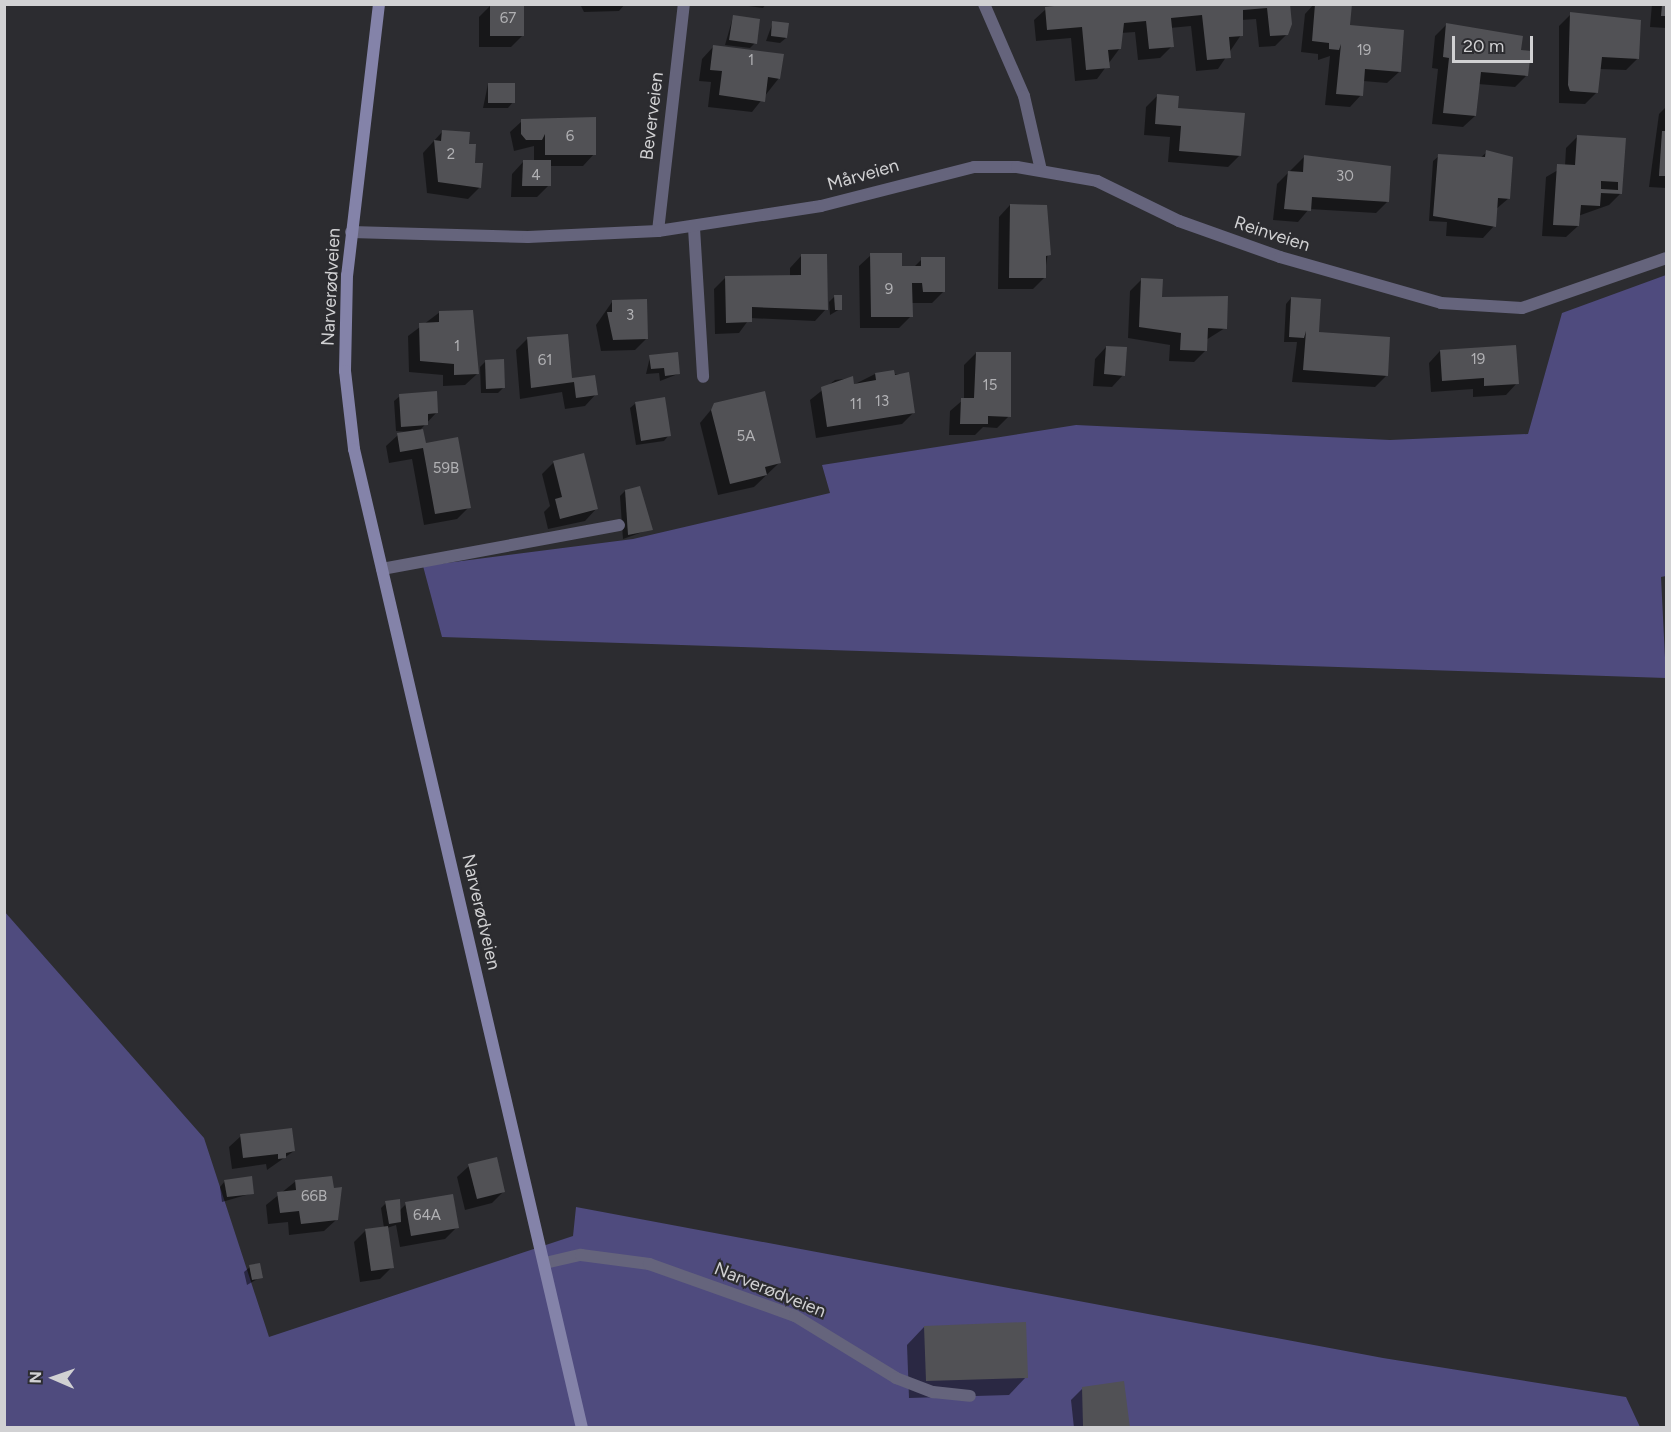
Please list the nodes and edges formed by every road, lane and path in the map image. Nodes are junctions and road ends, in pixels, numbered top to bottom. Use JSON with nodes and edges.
{"nodes":[{"id":1,"x":379,"y":4,"type":"edge"},
{"id":2,"x":684,"y":4,"type":"edge"},
{"id":3,"x":984,"y":4,"type":"edge"},
{"id":4,"x":1041,"y":170,"type":"junction"},
{"id":5,"x":694,"y":228,"type":"junction"},
{"id":6,"x":658,"y":231,"type":"junction"},
{"id":7,"x":351,"y":232,"type":"junction"},
{"id":8,"x":1666,"y":258,"type":"edge"},
{"id":9,"x":703,"y":377,"type":"dead end"},
{"id":10,"x":619,"y":525,"type":"dead end"},
{"id":11,"x":382,"y":569,"type":"junction"},
{"id":12,"x":545,"y":1263,"type":"junction"},
{"id":13,"x":970,"y":1396,"type":"dead end"},
{"id":14,"x":582,"y":1428,"type":"edge"}],
"edges":[{"from":1,"to":7,"type":"main road","name":"Narverødveien"},
{"from":2,"to":6,"type":"street","name":"Beverveien"},
{"from":3,"to":4,"type":"street"},
{"from":4,"to":5,"type":"street","name":"Mårveien"},
{"from":4,"to":8,"type":"street","name":"Reinveien"},
{"from":5,"to":6,"type":"street","name":"Mårveien"},
{"from":5,"to":9,"type":"street"},
{"from":6,"to":7,"type":"street","name":"Mårveien"},
{"from":7,"to":11,"type":"main road","name":"Narverødveien"},
{"from":10,"to":11,"type":"street"},
{"from":11,"to":12,"type":"main road","name":"Narverødveien"},
{"from":12,"to":13,"type":"street","name":"Narverødveien"},
{"from":12,"to":14,"type":"main road","name":"Narverødveien"}]}
